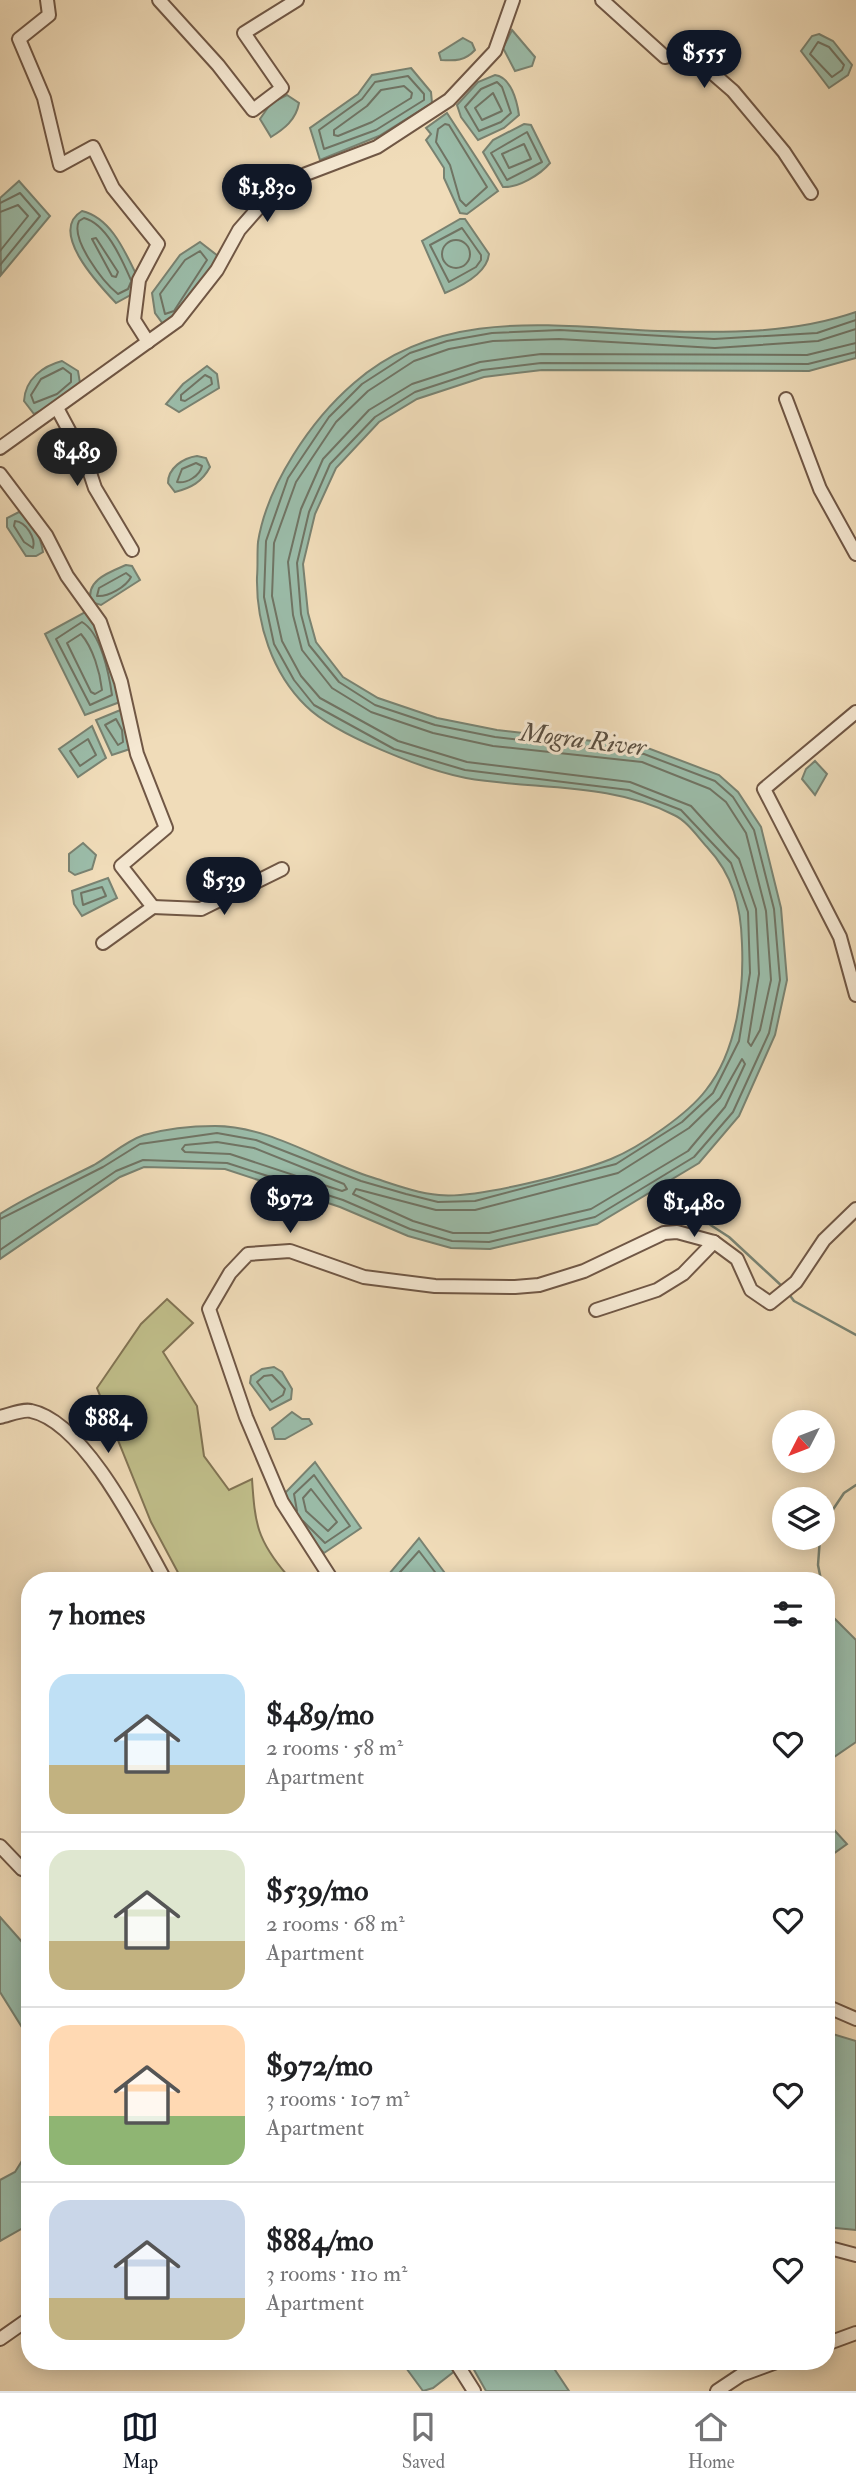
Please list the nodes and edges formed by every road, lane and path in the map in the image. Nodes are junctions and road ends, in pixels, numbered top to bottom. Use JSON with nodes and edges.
{"nodes":[{"id":1,"x":47,"y":0,"type":"edge"},
{"id":2,"x":159,"y":0,"type":"edge"},
{"id":3,"x":297,"y":0,"type":"edge"},
{"id":4,"x":513,"y":0,"type":"edge"},
{"id":5,"x":602,"y":0,"type":"edge"},
{"id":6,"x":811,"y":193,"type":"dead end"},
{"id":7,"x":148,"y":342,"type":"junction"},
{"id":8,"x":786,"y":399,"type":"dead end"},
{"id":9,"x":57,"y":408,"type":"junction"},
{"id":10,"x":0,"y":448,"type":"edge"},
{"id":11,"x":0,"y":474,"type":"edge"},
{"id":12,"x":132,"y":550,"type":"dead end"},
{"id":13,"x":856,"y":554,"type":"edge"},
{"id":14,"x":856,"y":712,"type":"edge"},
{"id":15,"x":282,"y":869,"type":"dead end"},
{"id":16,"x":153,"y":907,"type":"junction"},
{"id":17,"x":103,"y":943,"type":"dead end"},
{"id":18,"x":856,"y":995,"type":"edge"},
{"id":19,"x":856,"y":1209,"type":"edge"},
{"id":20,"x":714,"y":1242,"type":"junction"},
{"id":21,"x":596,"y":1310,"type":"dead end"},
{"id":22,"x":0,"y":1417,"type":"edge"},
{"id":23,"x":161,"y":1572,"type":"edge"},
{"id":24,"x":326,"y":1572,"type":"edge"},
{"id":25,"x":0,"y":1846,"type":"edge"},
{"id":26,"x":21,"y":1868,"type":"edge"},
{"id":27,"x":835,"y":2010,"type":"edge"},
{"id":28,"x":856,"y":2019,"type":"edge"},
{"id":29,"x":835,"y":2249,"type":"edge"},
{"id":30,"x":856,"y":2255,"type":"edge"},
{"id":31,"x":21,"y":2324,"type":"edge"},
{"id":32,"x":856,"y":2333,"type":"edge"},
{"id":33,"x":0,"y":2339,"type":"edge"},
{"id":34,"x":835,"y":2341,"type":"edge"},
{"id":35,"x":461,"y":2370,"type":"edge"},
{"id":36,"x":755,"y":2370,"type":"edge"},
{"id":37,"x":474,"y":2391,"type":"edge"},
{"id":38,"x":717,"y":2391,"type":"edge"}],
"edges":[{"from":1,"to":7,"type":"street"},
{"from":2,"to":3,"type":"street"},
{"from":4,"to":7,"type":"street"},
{"from":5,"to":6,"type":"street"},
{"from":7,"to":9,"type":"street"},
{"from":8,"to":13,"type":"street"},
{"from":9,"to":10,"type":"street"},
{"from":9,"to":12,"type":"street"},
{"from":11,"to":16,"type":"street"},
{"from":14,"to":18,"type":"street"},
{"from":15,"to":16,"type":"street"},
{"from":16,"to":17,"type":"street"},
{"from":19,"to":20,"type":"street"},
{"from":20,"to":21,"type":"street"},
{"from":20,"to":24,"type":"street"},
{"from":22,"to":23,"type":"street"},
{"from":25,"to":26,"type":"street"},
{"from":27,"to":28,"type":"street"},
{"from":29,"to":30,"type":"street"},
{"from":31,"to":33,"type":"street"},
{"from":32,"to":34,"type":"street"},
{"from":35,"to":37,"type":"street"},
{"from":36,"to":38,"type":"street"}]}
